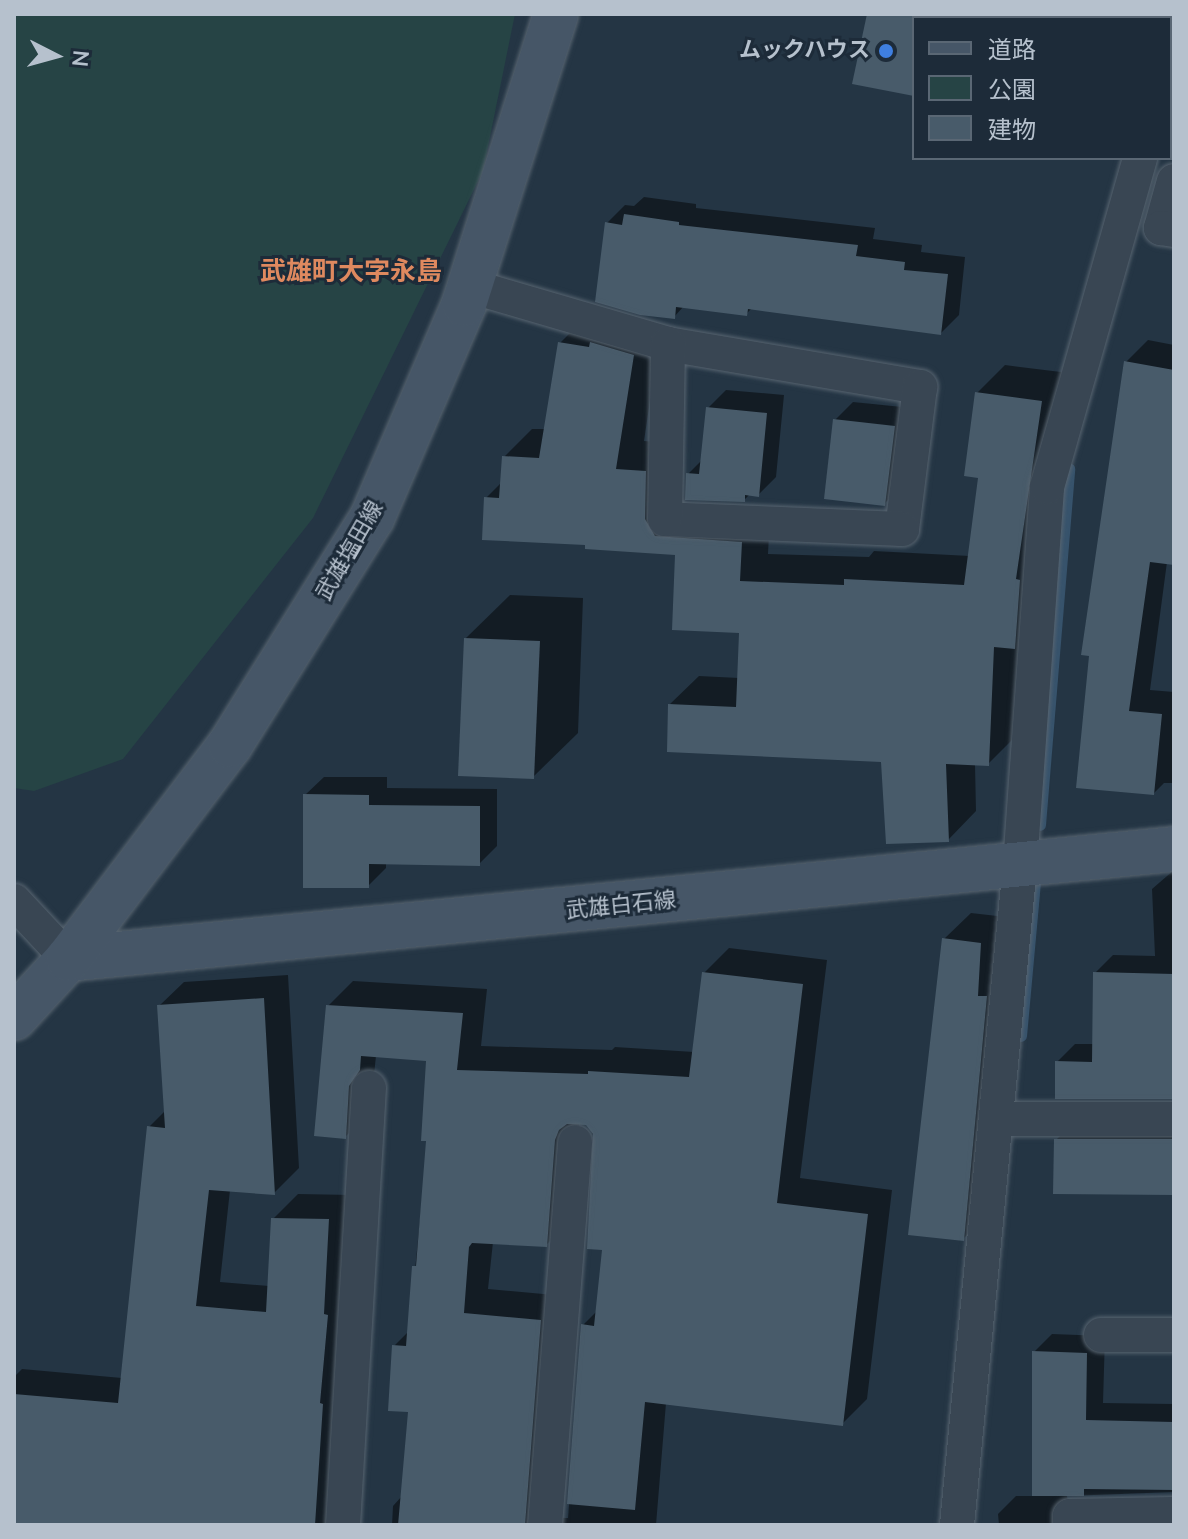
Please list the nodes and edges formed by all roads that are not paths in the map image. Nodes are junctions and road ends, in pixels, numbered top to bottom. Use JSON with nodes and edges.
{"nodes":[{"id":1,"x":556,"y":14,"type":"edge"},
{"id":2,"x":1139,"y":160,"type":"edge"},
{"id":3,"x":1174,"y":181,"type":"edge"},
{"id":4,"x":1174,"y":230,"type":"edge"},
{"id":5,"x":470,"y":286,"type":"junction"},
{"id":6,"x":668,"y":344,"type":"junction"},
{"id":7,"x":1174,"y":849,"type":"edge"},
{"id":8,"x":1020,"y":865,"type":"junction"},
{"id":9,"x":14,"y":901,"type":"edge"},
{"id":10,"x":68,"y":959,"type":"junction"},
{"id":11,"x":14,"y":1018,"type":"edge"},
{"id":12,"x":369,"y":1088,"type":"dead end"},
{"id":13,"x":996,"y":1119,"type":"junction"},
{"id":14,"x":1174,"y":1119,"type":"edge"},
{"id":15,"x":575,"y":1142,"type":"dead end"},
{"id":16,"x":1101,"y":1335,"type":"dead end"},
{"id":17,"x":1174,"y":1335,"type":"edge"},
{"id":18,"x":1174,"y":1514,"type":"edge"},
{"id":19,"x":343,"y":1525,"type":"edge"},
{"id":20,"x":545,"y":1525,"type":"edge"},
{"id":21,"x":957,"y":1525,"type":"edge"},
{"id":22,"x":1070,"y":1525,"type":"edge"}],
"edges":[{"from":1,"to":5,"type":"main road","name":"武雄塩田線"},
{"from":2,"to":8,"type":"street"},
{"from":3,"to":4,"type":"street"},
{"from":5,"to":6,"type":"street"},
{"from":5,"to":10,"type":"main road","name":"武雄塩田線"},
{"from":6,"to":6,"type":"street"},
{"from":7,"to":8,"type":"main road","name":"武雄白石線"},
{"from":8,"to":10,"type":"main road","name":"武雄白石線"},
{"from":8,"to":13,"type":"street"},
{"from":9,"to":10,"type":"street"},
{"from":10,"to":11,"type":"main road","name":"武雄塩田線"},
{"from":12,"to":19,"type":"street"},
{"from":13,"to":14,"type":"street"},
{"from":13,"to":21,"type":"street"},
{"from":15,"to":20,"type":"street"},
{"from":16,"to":17,"type":"street"},
{"from":18,"to":22,"type":"street"}]}
